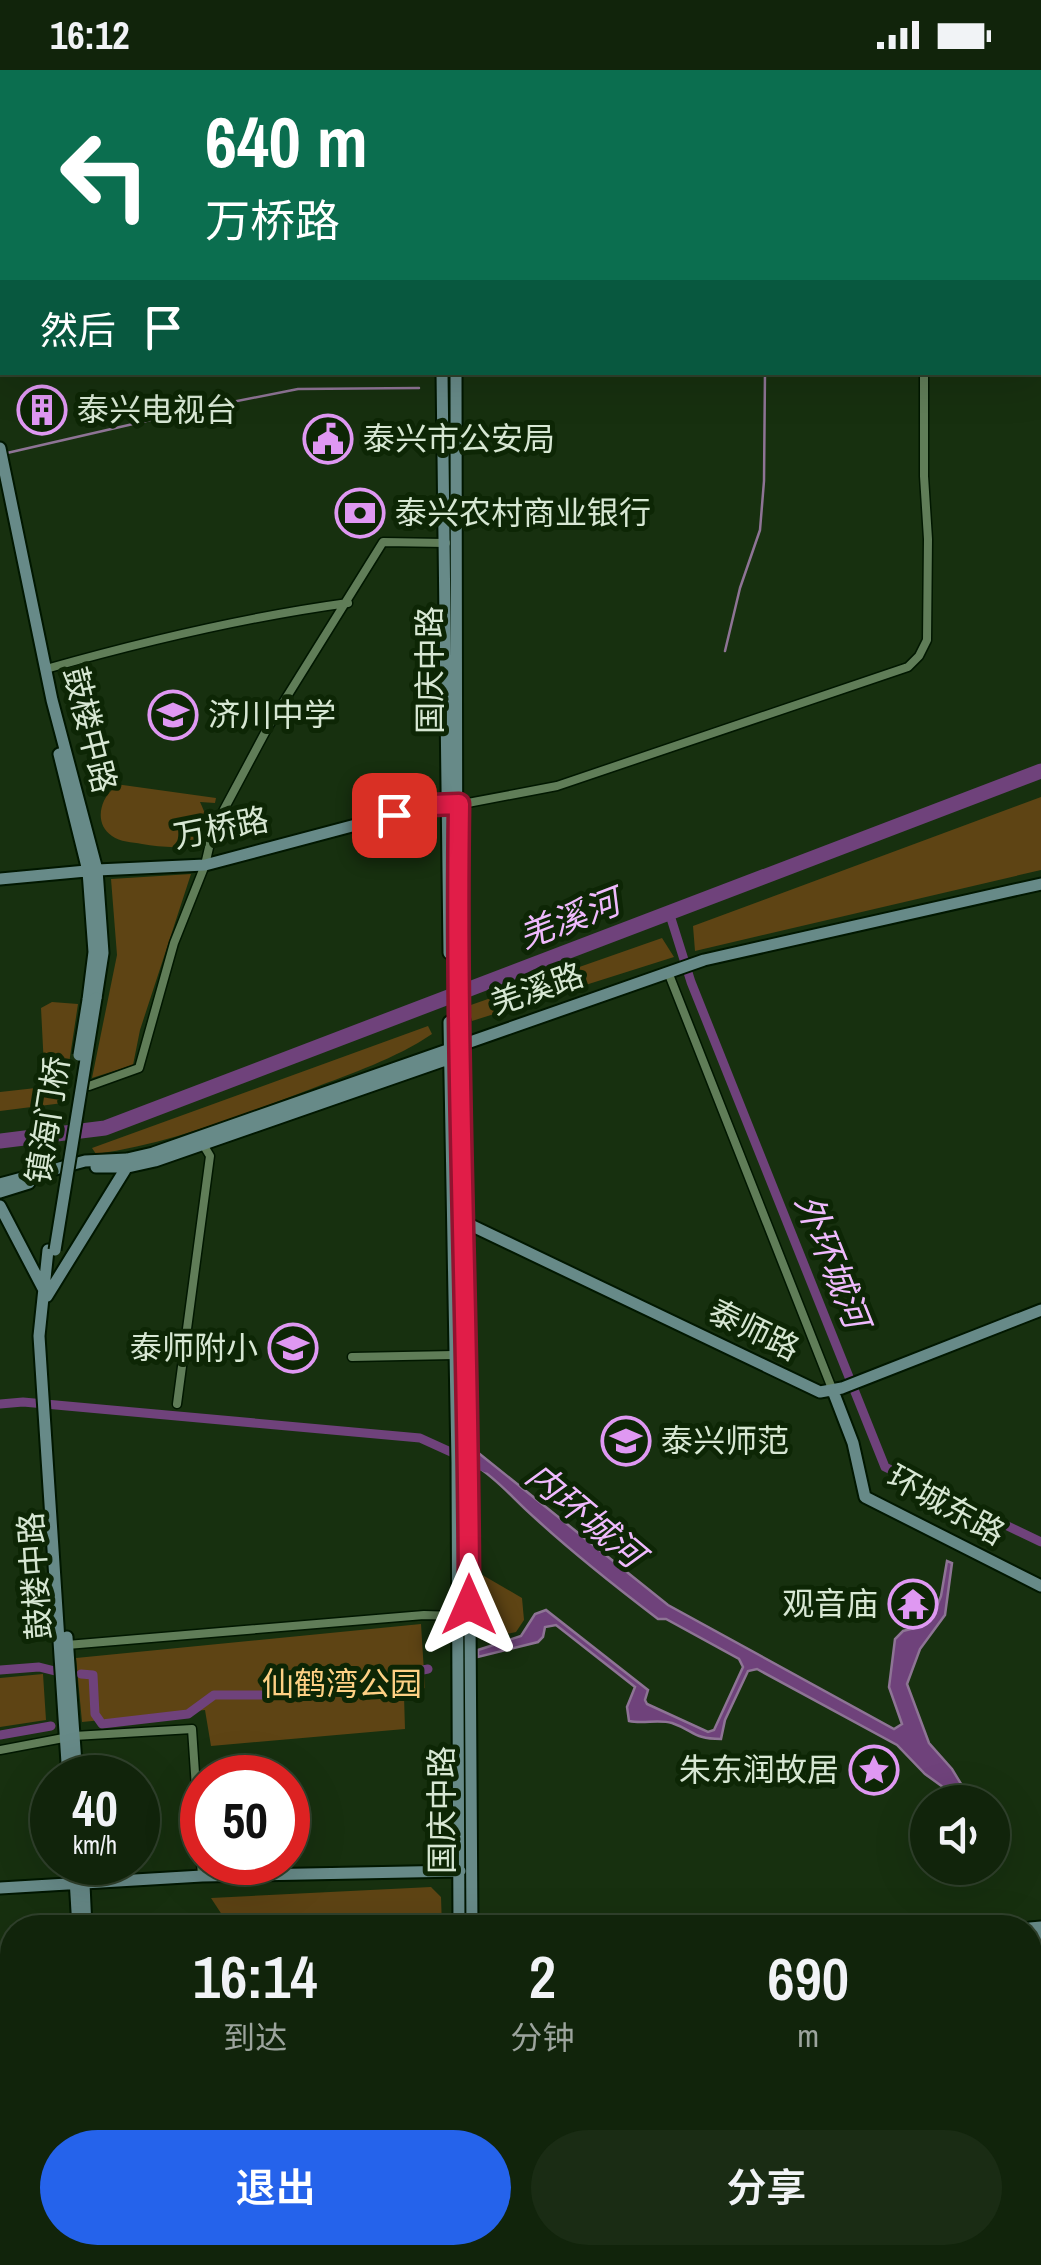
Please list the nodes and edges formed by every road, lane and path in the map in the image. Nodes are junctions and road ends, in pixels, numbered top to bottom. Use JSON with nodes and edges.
{"nodes":[{"id":1,"x":442,"y":375,"type":"edge"},
{"id":2,"x":456,"y":375,"type":"edge"},
{"id":3,"x":924,"y":375,"type":"edge"},
{"id":4,"x":0,"y":448,"type":"edge"},
{"id":5,"x":3,"y":475,"type":"edge"},
{"id":6,"x":7,"y":510,"type":"edge"},
{"id":7,"x":446,"y":543,"type":"junction"},
{"id":8,"x":348,"y":603,"type":"junction"},
{"id":9,"x":46,"y":669,"type":"junction"},
{"id":10,"x":453,"y":806,"type":"junction"},
{"id":11,"x":206,"y":865,"type":"junction"},
{"id":12,"x":92,"y":870,"type":"junction"},
{"id":13,"x":0,"y":880,"type":"edge"},
{"id":14,"x":1041,"y":884,"type":"edge"},
{"id":15,"x":668,"y":972,"type":"junction"},
{"id":16,"x":92,"y":999,"type":"joint"},
{"id":17,"x":454,"y":1052,"type":"junction"},
{"id":18,"x":89,"y":1086,"type":"dead end"},
{"id":19,"x":200,"y":1140,"type":"junction"},
{"id":20,"x":128,"y":1163,"type":"junction"},
{"id":21,"x":105,"y":1168,"type":"junction"},
{"id":22,"x":0,"y":1190,"type":"edge"},
{"id":23,"x":0,"y":1206,"type":"edge"},
{"id":24,"x":452,"y":1216,"type":"junction"},
{"id":25,"x":465,"y":1222,"type":"junction"},
{"id":26,"x":50,"y":1255,"type":"junction"},
{"id":27,"x":45,"y":1292,"type":"junction"},
{"id":28,"x":1041,"y":1310,"type":"edge"},
{"id":29,"x":454,"y":1355,"type":"junction"},
{"id":30,"x":352,"y":1357,"type":"dead end"},
{"id":31,"x":838,"y":1390,"type":"junction"},
{"id":32,"x":46,"y":1402,"type":"junction"},
{"id":33,"x":177,"y":1404,"type":"dead end"},
{"id":34,"x":462,"y":1441,"type":"junction"},
{"id":35,"x":463,"y":1464,"type":"junction"},
{"id":36,"x":1041,"y":1586,"type":"edge"},
{"id":37,"x":458,"y":1616,"type":"junction"},
{"id":38,"x":68,"y":1645,"type":"junction"},
{"id":39,"x":70,"y":1737,"type":"junction"},
{"id":40,"x":0,"y":1750,"type":"edge"},
{"id":41,"x":69,"y":1755,"type":"edge"},
{"id":42,"x":73,"y":1755,"type":"edge"},
{"id":43,"x":194,"y":1755,"type":"edge"},
{"id":44,"x":463,"y":1871,"type":"junction"},
{"id":45,"x":310,"y":1874,"type":"edge"},
{"id":46,"x":80,"y":1885,"type":"junction"},
{"id":47,"x":0,"y":1888,"type":"edge"},
{"id":48,"x":79,"y":1915,"type":"edge"},
{"id":49,"x":84,"y":1915,"type":"edge"},
{"id":50,"x":460,"y":1915,"type":"edge"},
{"id":51,"x":470,"y":1915,"type":"edge"}],
"edges":[{"from":1,"to":7,"type":"street","name":"国庆中路"},
{"from":2,"to":10,"type":"street","name":"国庆中路"},
{"from":3,"to":10,"type":"street"},
{"from":4,"to":5,"type":"street","name":"鼓楼中路"},
{"from":5,"to":6,"type":"street","name":"鼓楼中路"},
{"from":6,"to":9,"type":"street","name":"鼓楼中路"},
{"from":6,"to":12,"type":"street"},
{"from":7,"to":8,"type":"street"},
{"from":7,"to":10,"type":"street","name":"国庆中路"},
{"from":8,"to":9,"type":"street"},
{"from":8,"to":11,"type":"street"},
{"from":9,"to":12,"type":"street","name":"鼓楼中路"},
{"from":10,"to":11,"type":"street","name":"万桥路"},
{"from":10,"to":17,"type":"street","name":"国庆中路"},
{"from":11,"to":12,"type":"street","name":"万桥路"},
{"from":11,"to":18,"type":"street"},
{"from":12,"to":13,"type":"street","name":"万桥路"},
{"from":12,"to":16,"type":"street","name":"鼓楼中路"},
{"from":14,"to":15,"type":"street","name":"羌溪路"},
{"from":15,"to":17,"type":"street","name":"羌溪路"},
{"from":15,"to":31,"type":"street"},
{"from":16,"to":26,"type":"street","name":"镇海门桥","bridge":true},
{"from":17,"to":19,"type":"street","name":"羌溪路"},
{"from":17,"to":24,"type":"street","name":"国庆中路"},
{"from":17,"to":25,"type":"street","name":"国庆中路"},
{"from":19,"to":20,"type":"street","name":"羌溪路"},
{"from":19,"to":33,"type":"street"},
{"from":20,"to":21,"type":"street","name":"羌溪路"},
{"from":20,"to":22,"type":"street","name":"羌溪路"},
{"from":20,"to":27,"type":"street"},
{"from":21,"to":22,"type":"street","name":"羌溪路"},
{"from":21,"to":26,"type":"street"},
{"from":22,"to":26,"type":"street"},
{"from":23,"to":27,"type":"street"},
{"from":24,"to":25,"type":"street","name":"泰师路"},
{"from":24,"to":29,"type":"street","name":"国庆中路"},
{"from":25,"to":31,"type":"street","name":"泰师路"},
{"from":25,"to":34,"type":"street","name":"国庆中路"},
{"from":26,"to":27,"type":"street","name":"镇海门桥"},
{"from":27,"to":32,"type":"street","name":"镇海门桥"},
{"from":28,"to":31,"type":"street"},
{"from":29,"to":30,"type":"street"},
{"from":29,"to":34,"type":"street","name":"国庆中路"},
{"from":31,"to":36,"type":"street","name":"环城东路"},
{"from":32,"to":38,"type":"street","name":"鼓楼中路"},
{"from":32,"to":39,"type":"street"},
{"from":34,"to":35,"type":"street","name":"国庆中路"},
{"from":35,"to":37,"type":"street","name":"国庆中路"},
{"from":35,"to":44,"type":"street","name":"国庆中路"},
{"from":37,"to":38,"type":"street"},
{"from":37,"to":44,"type":"street","name":"国庆中路"},
{"from":38,"to":39,"type":"street","name":"鼓楼中路"},
{"from":39,"to":40,"type":"street"},
{"from":39,"to":41,"type":"street"},
{"from":39,"to":42,"type":"street","name":"鼓楼中路"},
{"from":39,"to":43,"type":"street"},
{"from":44,"to":45,"type":"street"},
{"from":44,"to":50,"type":"street","name":"国庆中路"},
{"from":44,"to":51,"type":"street","name":"国庆中路"},
{"from":46,"to":47,"type":"street"},
{"from":46,"to":48,"type":"street"},
{"from":46,"to":49,"type":"street"}]}
